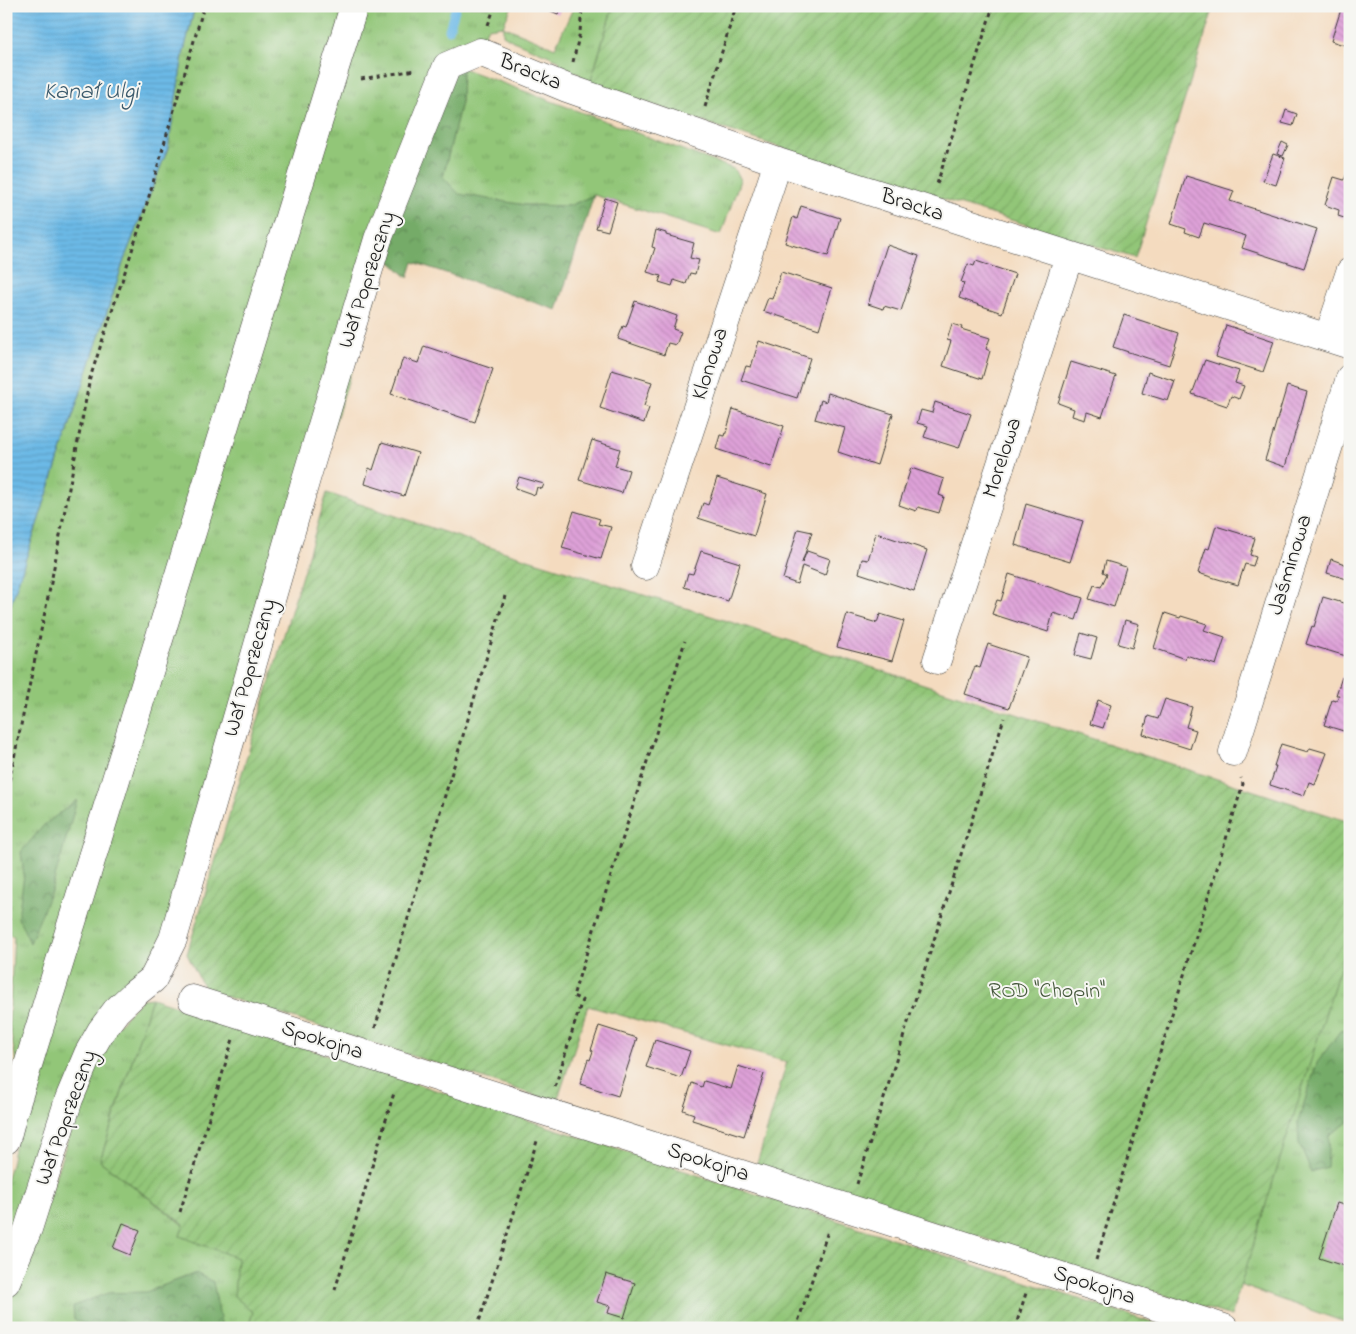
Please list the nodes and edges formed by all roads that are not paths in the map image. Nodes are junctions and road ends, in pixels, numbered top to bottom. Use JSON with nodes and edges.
{"nodes":[{"id":1,"x":354,"y":6,"type":"edge"},
{"id":2,"x":447,"y":66,"type":"joint"},
{"id":3,"x":778,"y":162,"type":"junction"},
{"id":4,"x":1068,"y":256,"type":"junction"},
{"id":5,"x":1350,"y":272,"type":"edge"},
{"id":6,"x":1339,"y":342,"type":"edge"},
{"id":7,"x":1350,"y":378,"type":"edge"},
{"id":8,"x":644,"y":566,"type":"dead end"},
{"id":9,"x":937,"y":660,"type":"dead end"},
{"id":10,"x":1232,"y":752,"type":"road end"},
{"id":11,"x":192,"y":999,"type":"dead end"},
{"id":12,"x":6,"y":1070,"type":"edge"},
{"id":13,"x":9,"y":1128,"type":"edge"},
{"id":14,"x":6,"y":1282,"type":"edge"},
{"id":15,"x":1224,"y":1328,"type":"edge"}],
"edges":[{"from":1,"to":13,"type":"street"},
{"from":2,"to":3,"type":"street","name":"Bracka"},
{"from":2,"to":14,"type":"street","name":"Wał Poprzeczny"},
{"from":3,"to":4,"type":"street","name":"Bracka"},
{"from":3,"to":8,"type":"street","name":"Klonowa"},
{"from":4,"to":6,"type":"street","name":"Bracka"},
{"from":4,"to":9,"type":"street","name":"Morelowa"},
{"from":5,"to":6,"type":"street"},
{"from":7,"to":10,"type":"street","name":"Jaśminowa"},
{"from":11,"to":15,"type":"street","name":"Spokojna"},
{"from":12,"to":13,"type":"street"}]}
